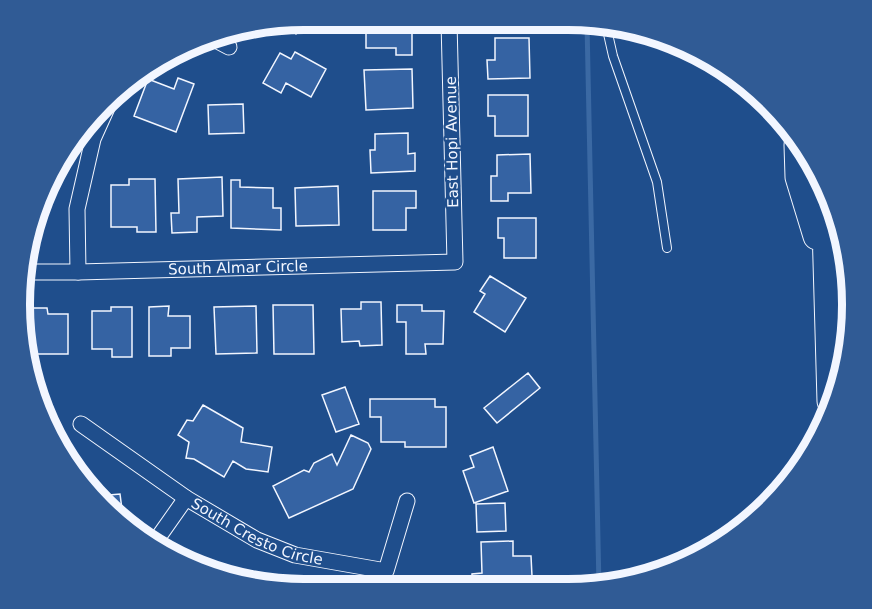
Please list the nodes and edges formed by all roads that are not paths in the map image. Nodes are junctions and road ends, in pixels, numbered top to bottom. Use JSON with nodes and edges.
{"nodes":[{"id":1,"x":448,"y":30,"type":"edge"},
{"id":2,"x":608,"y":33,"type":"edge"},
{"id":3,"x":222,"y":43,"type":"edge"},
{"id":4,"x":229,"y":46,"type":"dead end"},
{"id":5,"x":102,"y":120,"type":"edge"},
{"id":6,"x":799,"y":157,"type":"edge"},
{"id":7,"x":826,"y":212,"type":"edge"},
{"id":8,"x":667,"y":248,"type":"dead end"},
{"id":9,"x":455,"y":262,"type":"joint"},
{"id":10,"x":827,"y":269,"type":"junction"},
{"id":11,"x":32,"y":272,"type":"edge"},
{"id":12,"x":78,"y":273,"type":"junction"},
{"id":13,"x":830,"y":383,"type":"edge"},
{"id":14,"x":81,"y":424,"type":"dead end"},
{"id":15,"x":186,"y":498,"type":"junction"},
{"id":16,"x":407,"y":501,"type":"dead end"},
{"id":17,"x":159,"y":537,"type":"edge"}],
"edges":[{"from":1,"to":9,"type":"street","name":"East Hopi Avenue"},
{"from":2,"to":8,"type":"lane"},
{"from":3,"to":4,"type":"street"},
{"from":5,"to":12,"type":"street"},
{"from":6,"to":10,"type":"highway"},
{"from":7,"to":10,"type":"highway"},
{"from":9,"to":12,"type":"street","name":"South Almar Circle"},
{"from":10,"to":13,"type":"highway"},
{"from":11,"to":12,"type":"street","name":"South Almar Circle"},
{"from":14,"to":15,"type":"street","name":"South Cresto Circle"},
{"from":15,"to":16,"type":"street","name":"South Cresto Circle"},
{"from":15,"to":17,"type":"street"}]}
